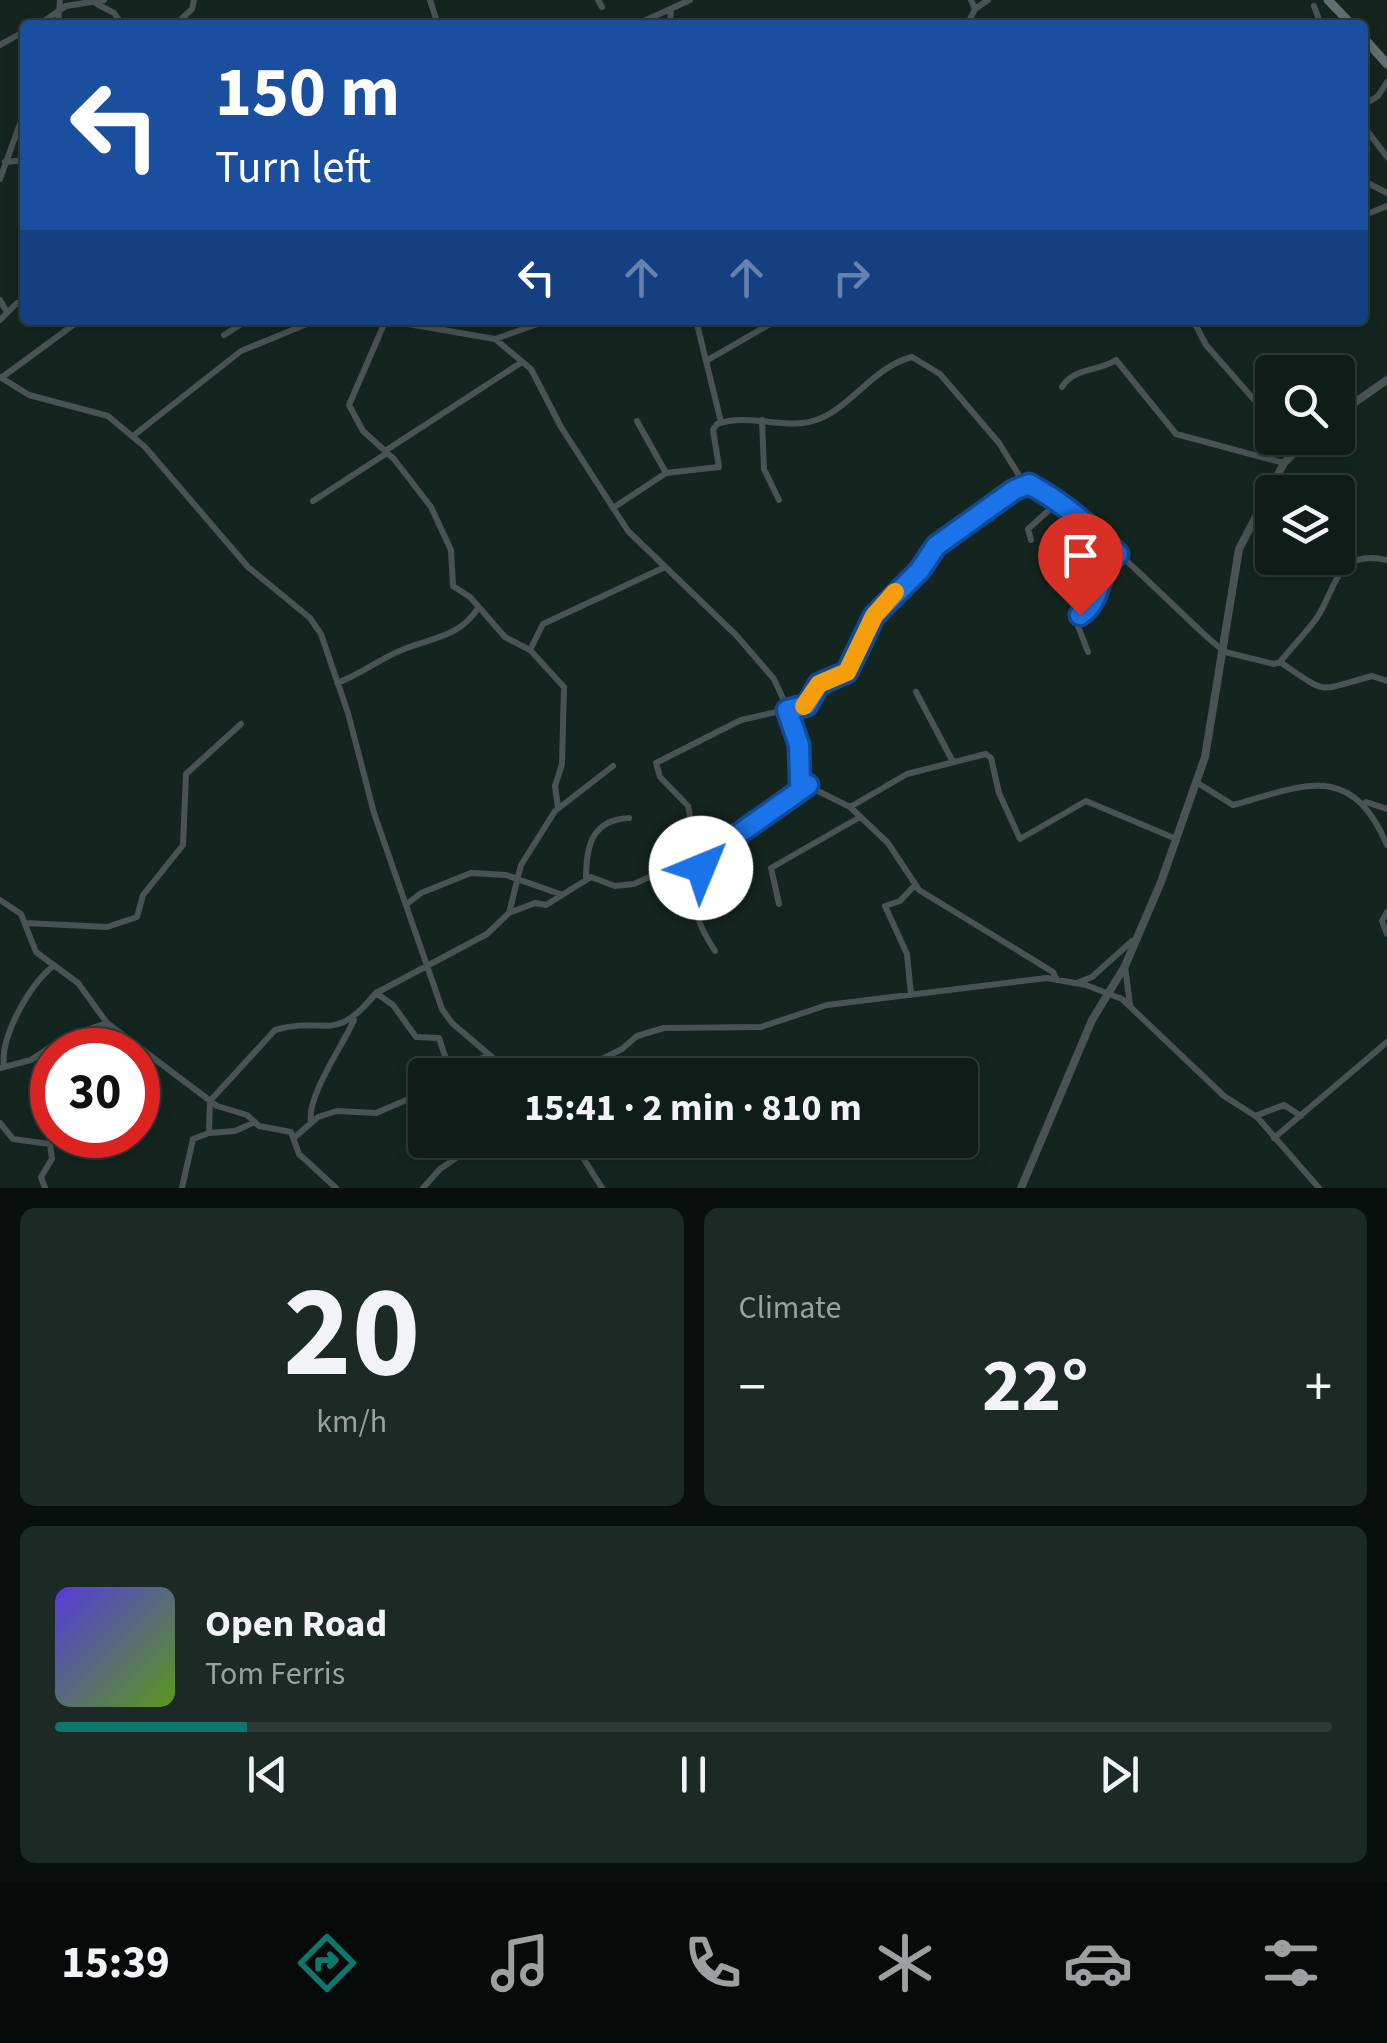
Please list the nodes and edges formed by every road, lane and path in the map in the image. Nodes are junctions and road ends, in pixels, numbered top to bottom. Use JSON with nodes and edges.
{"nodes":[{"id":1,"x":60,"y":0,"type":"edge"},
{"id":2,"x":194,"y":0,"type":"edge"},
{"id":3,"x":690,"y":0,"type":"edge"},
{"id":4,"x":971,"y":0,"type":"edge"},
{"id":5,"x":988,"y":0,"type":"edge"},
{"id":6,"x":1328,"y":0,"type":"edge"},
{"id":7,"x":100,"y":2,"type":"edge"},
{"id":8,"x":1314,"y":6,"type":"dead end"},
{"id":9,"x":975,"y":8,"type":"junction"},
{"id":10,"x":671,"y":9,"type":"junction"},
{"id":11,"x":60,"y":10,"type":"junction"},
{"id":12,"x":45,"y":20,"type":"edge"},
{"id":13,"x":59,"y":20,"type":"edge"},
{"id":14,"x":120,"y":20,"type":"edge"},
{"id":15,"x":179,"y":20,"type":"edge"},
{"id":16,"x":646,"y":20,"type":"edge"},
{"id":17,"x":670,"y":20,"type":"edge"},
{"id":18,"x":969,"y":20,"type":"edge"},
{"id":19,"x":1319,"y":20,"type":"edge"},
{"id":20,"x":1347,"y":20,"type":"edge"},
{"id":21,"x":1368,"y":43,"type":"edge"},
{"id":22,"x":1387,"y":64,"type":"edge"},
{"id":23,"x":1387,"y":82,"type":"edge"},
{"id":24,"x":1368,"y":102,"type":"edge"},
{"id":25,"x":20,"y":123,"type":"edge"},
{"id":26,"x":1368,"y":132,"type":"edge"},
{"id":27,"x":1387,"y":157,"type":"edge"},
{"id":28,"x":20,"y":160,"type":"edge"},
{"id":29,"x":5,"y":162,"type":"junction"},
{"id":30,"x":0,"y":179,"type":"edge"},
{"id":31,"x":0,"y":300,"type":"edge"},
{"id":32,"x":18,"y":303,"type":"dead end"},
{"id":33,"x":7,"y":312,"type":"junction"},
{"id":34,"x":0,"y":320,"type":"edge"},
{"id":35,"x":73,"y":325,"type":"edge"},
{"id":36,"x":240,"y":325,"type":"edge"},
{"id":37,"x":299,"y":325,"type":"edge"},
{"id":38,"x":381,"y":325,"type":"edge"},
{"id":39,"x":418,"y":325,"type":"edge"},
{"id":40,"x":535,"y":325,"type":"edge"},
{"id":41,"x":697,"y":325,"type":"edge"},
{"id":42,"x":768,"y":325,"type":"edge"},
{"id":43,"x":1196,"y":325,"type":"edge"},
{"id":44,"x":224,"y":335,"type":"dead end"},
{"id":45,"x":495,"y":339,"type":"junction"},
{"id":46,"x":706,"y":361,"type":"junction"},
{"id":47,"x":522,"y":362,"type":"junction"},
{"id":48,"x":0,"y":378,"type":"edge"},
{"id":49,"x":1387,"y":380,"type":"edge"},
{"id":50,"x":1062,"y":387,"type":"dead end"},
{"id":51,"x":1255,"y":401,"type":"edge"},
{"id":52,"x":1355,"y":402,"type":"edge"},
{"id":53,"x":762,"y":420,"type":"junction"},
{"id":54,"x":637,"y":421,"type":"dead end"},
{"id":55,"x":721,"y":422,"type":"junction"},
{"id":56,"x":133,"y":436,"type":"junction"},
{"id":57,"x":386,"y":452,"type":"junction"},
{"id":58,"x":1292,"y":455,"type":"edge"},
{"id":59,"x":1284,"y":463,"type":"junction"},
{"id":60,"x":666,"y":472,"type":"junction"},
{"id":61,"x":1029,"y":484,"type":"junction"},
{"id":62,"x":314,"y":500,"type":"dead end"},
{"id":63,"x":779,"y":500,"type":"dead end"},
{"id":64,"x":1057,"y":503,"type":"junction"},
{"id":65,"x":613,"y":508,"type":"junction"},
{"id":66,"x":1031,"y":540,"type":"dead end"},
{"id":67,"x":1118,"y":554,"type":"junction"},
{"id":68,"x":1387,"y":560,"type":"edge"},
{"id":69,"x":663,"y":568,"type":"junction"},
{"id":70,"x":478,"y":607,"type":"junction"},
{"id":71,"x":530,"y":650,"type":"junction"},
{"id":72,"x":1088,"y":652,"type":"dead end"},
{"id":73,"x":1225,"y":652,"type":"junction"},
{"id":74,"x":1280,"y":662,"type":"junction"},
{"id":75,"x":1387,"y":681,"type":"edge"},
{"id":76,"x":336,"y":683,"type":"junction"},
{"id":77,"x":916,"y":692,"type":"dead end"},
{"id":78,"x":787,"y":710,"type":"junction"},
{"id":79,"x":242,"y":724,"type":"dead end"},
{"id":80,"x":952,"y":760,"type":"junction"},
{"id":81,"x":613,"y":766,"type":"dead end"},
{"id":82,"x":1196,"y":782,"type":"junction"},
{"id":83,"x":808,"y":785,"type":"junction"},
{"id":84,"x":1364,"y":802,"type":"junction"},
{"id":85,"x":558,"y":807,"type":"junction"},
{"id":86,"x":850,"y":807,"type":"junction"},
{"id":87,"x":1387,"y":808,"type":"edge"},
{"id":88,"x":860,"y":817,"type":"junction"},
{"id":89,"x":629,"y":818,"type":"dead end"},
{"id":90,"x":1174,"y":838,"type":"junction"},
{"id":91,"x":1387,"y":845,"type":"edge"},
{"id":92,"x":698,"y":854,"type":"junction"},
{"id":93,"x":586,"y":879,"type":"junction"},
{"id":94,"x":518,"y":880,"type":"junction"},
{"id":95,"x":915,"y":884,"type":"junction"},
{"id":96,"x":560,"y":894,"type":"junction"},
{"id":97,"x":0,"y":900,"type":"edge"},
{"id":98,"x":407,"y":904,"type":"junction"},
{"id":99,"x":779,"y":904,"type":"dead end"},
{"id":100,"x":1387,"y":912,"type":"edge"},
{"id":101,"x":508,"y":913,"type":"junction"},
{"id":102,"x":25,"y":922,"type":"junction"},
{"id":103,"x":1387,"y":934,"type":"edge"},
{"id":104,"x":1132,"y":941,"type":"junction"},
{"id":105,"x":715,"y":951,"type":"dead end"},
{"id":106,"x":427,"y":964,"type":"junction"},
{"id":107,"x":1125,"y":966,"type":"junction"},
{"id":108,"x":52,"y":967,"type":"junction"},
{"id":109,"x":1057,"y":980,"type":"junction"},
{"id":110,"x":1073,"y":982,"type":"junction"},
{"id":111,"x":376,"y":993,"type":"junction"},
{"id":112,"x":910,"y":995,"type":"junction"},
{"id":113,"x":1108,"y":995,"type":"junction"},
{"id":114,"x":1130,"y":1006,"type":"junction"},
{"id":115,"x":354,"y":1019,"type":"junction"},
{"id":116,"x":107,"y":1023,"type":"junction"},
{"id":117,"x":12,"y":1025,"type":"junction"},
{"id":118,"x":0,"y":1027,"type":"edge"},
{"id":119,"x":1387,"y":1042,"type":"edge"},
{"id":120,"x":490,"y":1054,"type":"junction"},
{"id":121,"x":446,"y":1058,"type":"edge"},
{"id":122,"x":481,"y":1058,"type":"edge"},
{"id":123,"x":494,"y":1058,"type":"edge"},
{"id":124,"x":604,"y":1058,"type":"edge"},
{"id":125,"x":2,"y":1067,"type":"edge"},
{"id":126,"x":408,"y":1099,"type":"edge"},
{"id":127,"x":210,"y":1101,"type":"junction"},
{"id":128,"x":1255,"y":1116,"type":"junction"},
{"id":129,"x":1302,"y":1116,"type":"junction"},
{"id":130,"x":311,"y":1121,"type":"junction"},
{"id":131,"x":255,"y":1122,"type":"junction"},
{"id":132,"x":0,"y":1123,"type":"edge"},
{"id":133,"x":209,"y":1133,"type":"junction"},
{"id":134,"x":294,"y":1138,"type":"junction"},
{"id":135,"x":1274,"y":1138,"type":"junction"},
{"id":136,"x":457,"y":1158,"type":"edge"},
{"id":137,"x":583,"y":1158,"type":"edge"},
{"id":138,"x":45,"y":1188,"type":"edge"},
{"id":139,"x":182,"y":1188,"type":"edge"},
{"id":140,"x":336,"y":1188,"type":"edge"},
{"id":141,"x":423,"y":1188,"type":"edge"},
{"id":142,"x":602,"y":1188,"type":"edge"},
{"id":143,"x":1021,"y":1188,"type":"edge"},
{"id":144,"x":1319,"y":1188,"type":"edge"}],
"edges":[{"from":1,"to":11,"type":"street"},
{"from":2,"to":15,"type":"street"},
{"from":3,"to":10,"type":"street"},
{"from":4,"to":9,"type":"street"},
{"from":5,"to":9,"type":"street"},
{"from":6,"to":20,"type":"main road"},
{"from":7,"to":11,"type":"street"},
{"from":7,"to":14,"type":"street"},
{"from":8,"to":19,"type":"street"},
{"from":9,"to":18,"type":"street"},
{"from":10,"to":16,"type":"street"},
{"from":10,"to":17,"type":"street"},
{"from":11,"to":12,"type":"street"},
{"from":11,"to":13,"type":"street"},
{"from":21,"to":22,"type":"main road"},
{"from":23,"to":24,"type":"street"},
{"from":25,"to":29,"type":"street"},
{"from":26,"to":27,"type":"street"},
{"from":28,"to":29,"type":"street"},
{"from":29,"to":30,"type":"street"},
{"from":31,"to":33,"type":"street"},
{"from":32,"to":33,"type":"street"},
{"from":33,"to":34,"type":"street"},
{"from":35,"to":48,"type":"street"},
{"from":36,"to":44,"type":"street"},
{"from":37,"to":56,"type":"street"},
{"from":38,"to":57,"type":"street"},
{"from":39,"to":45,"type":"street"},
{"from":40,"to":45,"type":"street"},
{"from":41,"to":46,"type":"street"},
{"from":42,"to":46,"type":"street"},
{"from":43,"to":51,"type":"street"},
{"from":45,"to":47,"type":"street"},
{"from":46,"to":55,"type":"street"},
{"from":47,"to":57,"type":"street"},
{"from":47,"to":65,"type":"street"},
{"from":48,"to":56,"type":"street"},
{"from":49,"to":52,"type":"street"},
{"from":50,"to":59,"type":"street"},
{"from":53,"to":55,"type":"street"},
{"from":53,"to":61,"type":"street"},
{"from":53,"to":63,"type":"street"},
{"from":54,"to":60,"type":"street"},
{"from":55,"to":60,"type":"street"},
{"from":56,"to":76,"type":"street"},
{"from":57,"to":62,"type":"street"},
{"from":57,"to":70,"type":"street"},
{"from":58,"to":59,"type":"street"},
{"from":59,"to":73,"type":"street"},
{"from":60,"to":65,"type":"street"},
{"from":61,"to":64,"type":"street"},
{"from":61,"to":78,"type":"street"},
{"from":64,"to":66,"type":"street"},
{"from":64,"to":67,"type":"street"},
{"from":65,"to":69,"type":"street"},
{"from":67,"to":72,"type":"street"},
{"from":67,"to":73,"type":"street"},
{"from":68,"to":74,"type":"street"},
{"from":69,"to":71,"type":"street"},
{"from":69,"to":78,"type":"street"},
{"from":70,"to":71,"type":"street"},
{"from":70,"to":76,"type":"street"},
{"from":71,"to":85,"type":"street"},
{"from":73,"to":74,"type":"street"},
{"from":73,"to":82,"type":"street"},
{"from":74,"to":75,"type":"street"},
{"from":76,"to":98,"type":"street"},
{"from":77,"to":80,"type":"street"},
{"from":78,"to":83,"type":"street"},
{"from":78,"to":92,"type":"street"},
{"from":79,"to":102,"type":"street"},
{"from":80,"to":86,"type":"street"},
{"from":80,"to":90,"type":"street"},
{"from":81,"to":85,"type":"street"},
{"from":82,"to":84,"type":"street"},
{"from":82,"to":90,"type":"street"},
{"from":83,"to":86,"type":"street"},
{"from":83,"to":92,"type":"street"},
{"from":84,"to":87,"type":"street"},
{"from":84,"to":91,"type":"street"},
{"from":85,"to":94,"type":"street"},
{"from":86,"to":88,"type":"street"},
{"from":88,"to":95,"type":"street"},
{"from":88,"to":99,"type":"street"},
{"from":89,"to":93,"type":"street"},
{"from":90,"to":104,"type":"street"},
{"from":92,"to":93,"type":"street"},
{"from":92,"to":105,"type":"street"},
{"from":93,"to":96,"type":"street"},
{"from":94,"to":96,"type":"street"},
{"from":94,"to":98,"type":"street"},
{"from":94,"to":101,"type":"street"},
{"from":95,"to":109,"type":"street"},
{"from":95,"to":112,"type":"street"},
{"from":96,"to":101,"type":"street"},
{"from":97,"to":102,"type":"street"},
{"from":98,"to":106,"type":"street"},
{"from":100,"to":103,"type":"street"},
{"from":101,"to":106,"type":"street"},
{"from":102,"to":108,"type":"street"},
{"from":104,"to":107,"type":"street"},
{"from":104,"to":110,"type":"street"},
{"from":106,"to":111,"type":"street"},
{"from":106,"to":120,"type":"street"},
{"from":107,"to":113,"type":"street"},
{"from":107,"to":114,"type":"street"},
{"from":108,"to":116,"type":"street"},
{"from":108,"to":117,"type":"street"},
{"from":109,"to":110,"type":"street"},
{"from":109,"to":112,"type":"street"},
{"from":110,"to":113,"type":"street"},
{"from":111,"to":115,"type":"street"},
{"from":111,"to":121,"type":"street"},
{"from":112,"to":124,"type":"street"},
{"from":113,"to":114,"type":"street"},
{"from":113,"to":143,"type":"street"},
{"from":114,"to":128,"type":"street"},
{"from":115,"to":127,"type":"street"},
{"from":115,"to":130,"type":"street"},
{"from":116,"to":125,"type":"street"},
{"from":116,"to":127,"type":"street"},
{"from":117,"to":118,"type":"street"},
{"from":117,"to":125,"type":"street"},
{"from":119,"to":129,"type":"street"},
{"from":120,"to":122,"type":"street"},
{"from":120,"to":123,"type":"street"},
{"from":126,"to":130,"type":"street"},
{"from":127,"to":131,"type":"street"},
{"from":127,"to":133,"type":"street"},
{"from":128,"to":129,"type":"street"},
{"from":128,"to":135,"type":"street"},
{"from":129,"to":135,"type":"street"},
{"from":130,"to":134,"type":"street"},
{"from":131,"to":133,"type":"street"},
{"from":131,"to":134,"type":"street"},
{"from":132,"to":138,"type":"street"},
{"from":133,"to":139,"type":"street"},
{"from":134,"to":140,"type":"street"},
{"from":135,"to":144,"type":"street"},
{"from":136,"to":141,"type":"street"},
{"from":137,"to":142,"type":"street"}]}
